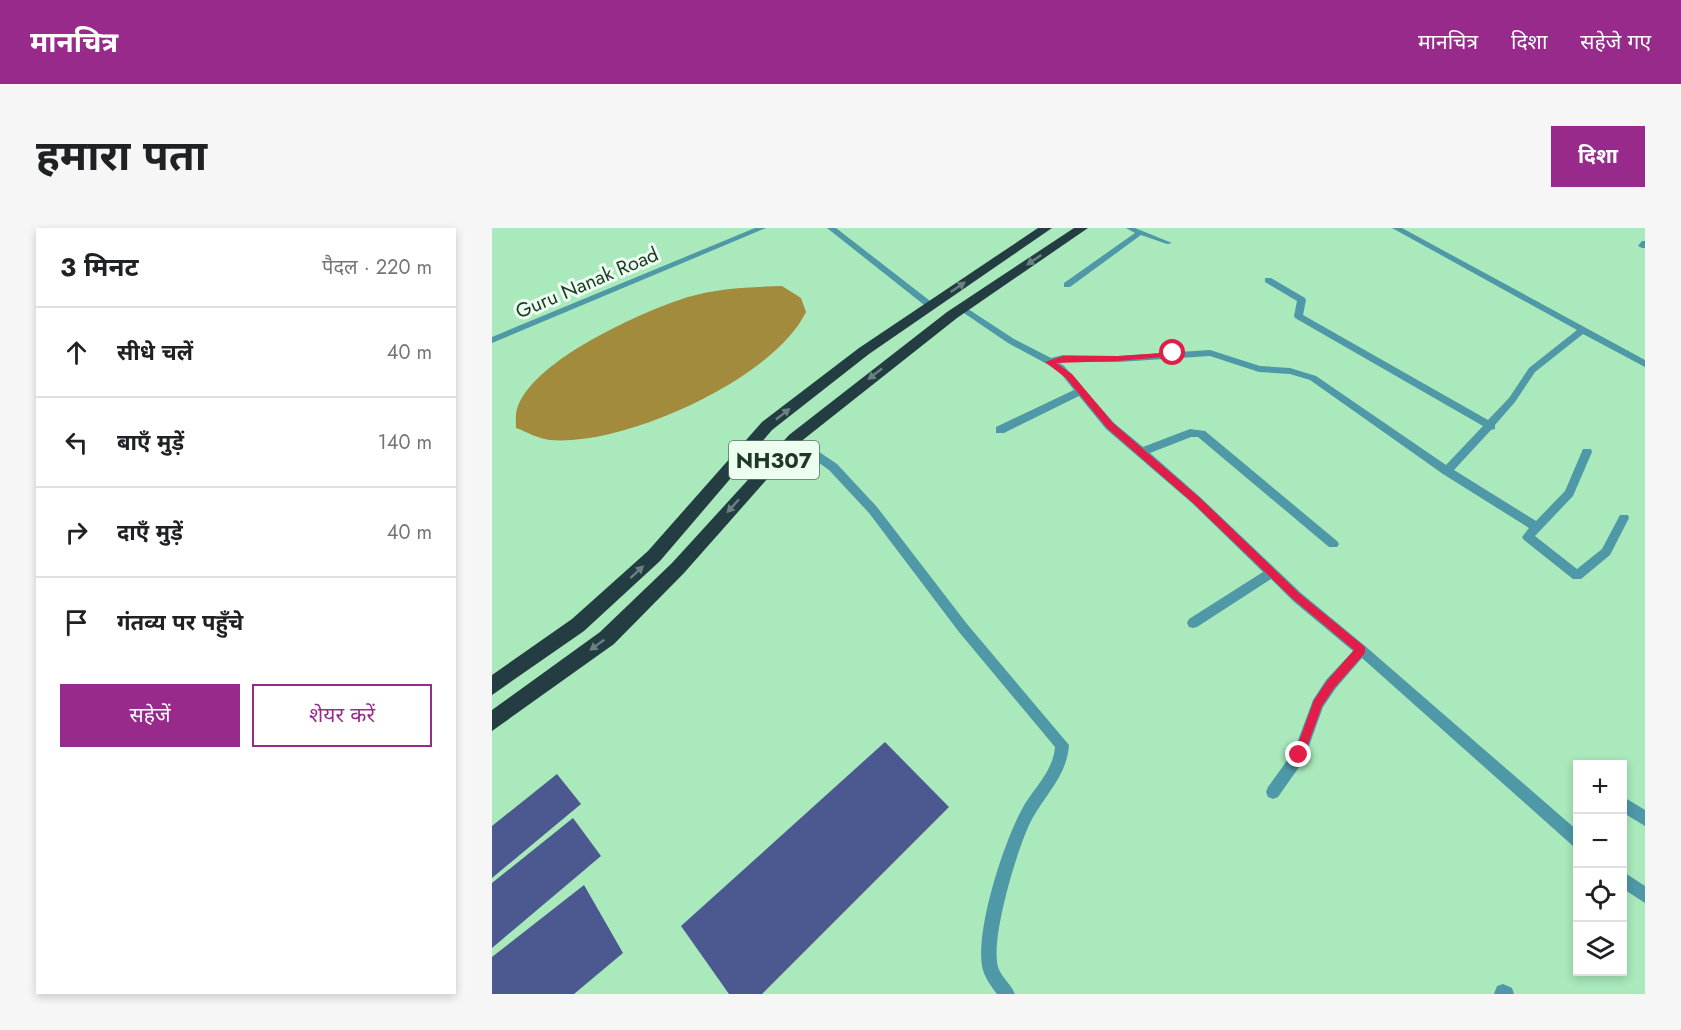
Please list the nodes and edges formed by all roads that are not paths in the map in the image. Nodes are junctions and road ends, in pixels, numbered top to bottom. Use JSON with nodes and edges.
{"nodes":[{"id":1,"x":762,"y":228,"type":"edge"},
{"id":2,"x":831,"y":228,"type":"edge"},
{"id":3,"x":1046,"y":228,"type":"edge"},
{"id":4,"x":1082,"y":228,"type":"edge"},
{"id":5,"x":1129,"y":228,"type":"edge"},
{"id":6,"x":1396,"y":228,"type":"edge"},
{"id":7,"x":1140,"y":233,"type":"junction"},
{"id":8,"x":1169,"y":243,"type":"dead end"},
{"id":9,"x":1268,"y":280,"type":"dead end"},
{"id":10,"x":1066,"y":285,"type":"dead end"},
{"id":11,"x":931,"y":306,"type":"junction"},
{"id":12,"x":962,"y":309,"type":"junction"},
{"id":13,"x":1584,"y":329,"type":"junction"},
{"id":14,"x":492,"y":340,"type":"edge"},
{"id":15,"x":1049,"y":362,"type":"junction"},
{"id":16,"x":1645,"y":364,"type":"edge"},
{"id":17,"x":1080,"y":391,"type":"junction"},
{"id":18,"x":1491,"y":426,"type":"junction"},
{"id":19,"x":999,"y":430,"type":"dead end"},
{"id":20,"x":794,"y":439,"type":"junction"},
{"id":21,"x":1142,"y":452,"type":"junction"},
{"id":22,"x":1587,"y":452,"type":"dead end"},
{"id":23,"x":1447,"y":471,"type":"junction"},
{"id":24,"x":1623,"y":519,"type":"dead end"},
{"id":25,"x":1537,"y":527,"type":"junction"},
{"id":26,"x":1333,"y":544,"type":"dead end"},
{"id":27,"x":1271,"y":573,"type":"junction"},
{"id":28,"x":1193,"y":623,"type":"dead end"},
{"id":29,"x":1361,"y":650,"type":"junction"},
{"id":30,"x":492,"y":686,"type":"edge"},
{"id":31,"x":492,"y":722,"type":"edge"},
{"id":32,"x":1274,"y":792,"type":"dead end"},
{"id":33,"x":1627,"y":806,"type":"edge"},
{"id":34,"x":1645,"y":819,"type":"edge"},
{"id":35,"x":1573,"y":838,"type":"edge"},
{"id":36,"x":1627,"y":881,"type":"edge"},
{"id":37,"x":1645,"y":895,"type":"edge"},
{"id":38,"x":1007,"y":994,"type":"edge"}],
"edges":[{"from":1,"to":14,"type":"street","name":"Guru Nanak Road"},
{"from":2,"to":11,"type":"street"},
{"from":11,"to":3,"type":"highway","number":"NH307","one_way":true},
{"from":4,"to":12,"type":"highway","number":"NH307","one_way":true},
{"from":5,"to":7,"type":"lane"},
{"from":6,"to":13,"type":"street"},
{"from":7,"to":8,"type":"lane"},
{"from":7,"to":10,"type":"lane"},
{"from":9,"to":18,"type":"street"},
{"from":30,"to":11,"type":"highway","number":"NH307","one_way":true},
{"from":12,"to":15,"type":"street"},
{"from":12,"to":20,"type":"highway","number":"NH307","one_way":true},
{"from":13,"to":16,"type":"street"},
{"from":13,"to":18,"type":"street"},
{"from":15,"to":17,"type":"street"},
{"from":15,"to":23,"type":"street"},
{"from":17,"to":19,"type":"street"},
{"from":17,"to":21,"type":"street"},
{"from":18,"to":23,"type":"street"},
{"from":20,"to":31,"type":"highway","number":"NH307","one_way":true},
{"from":20,"to":38,"type":"street"},
{"from":21,"to":26,"type":"street"},
{"from":21,"to":27,"type":"street"},
{"from":22,"to":25,"type":"street"},
{"from":23,"to":25,"type":"street"},
{"from":24,"to":25,"type":"street"},
{"from":27,"to":28,"type":"street"},
{"from":27,"to":29,"type":"street"},
{"from":29,"to":32,"type":"street"},
{"from":29,"to":35,"type":"street"},
{"from":33,"to":34,"type":"street"},
{"from":36,"to":37,"type":"street"}]}
